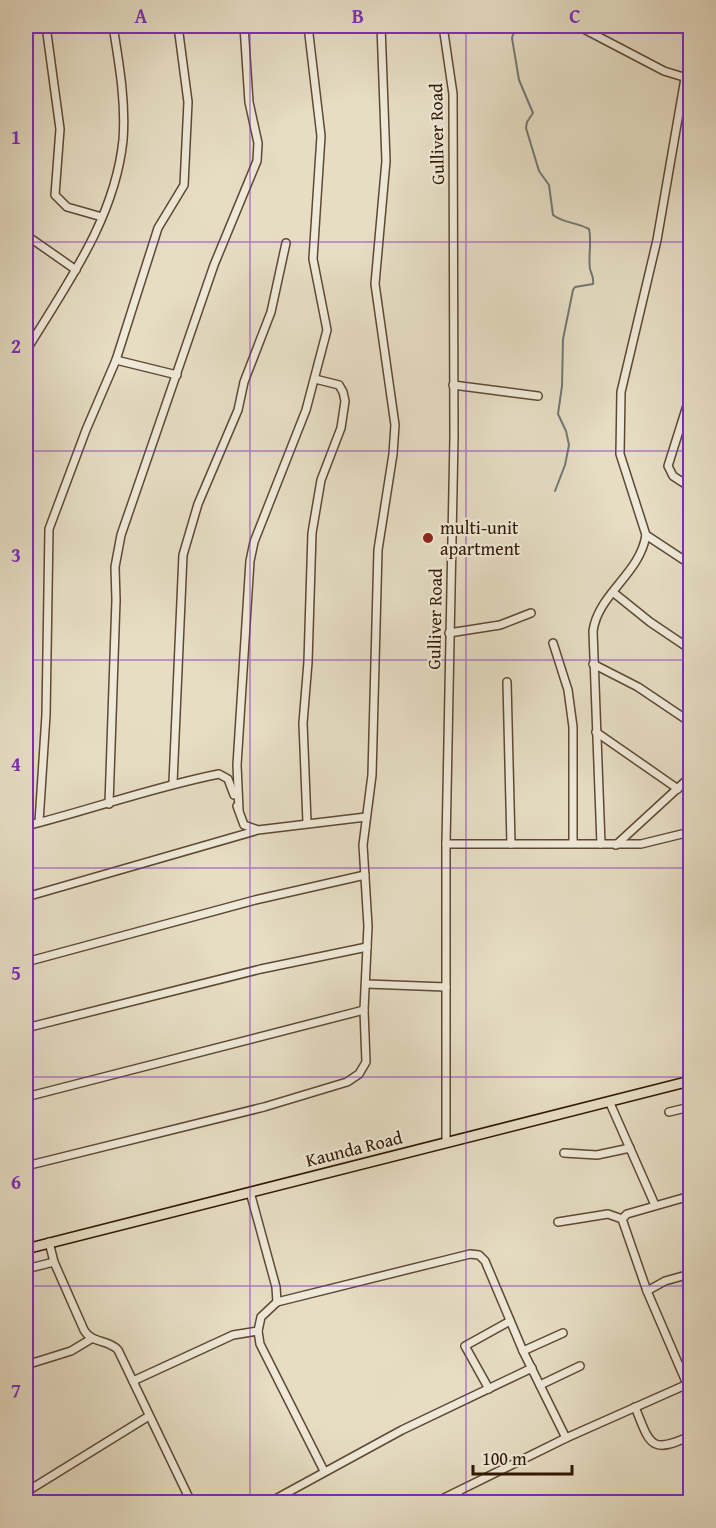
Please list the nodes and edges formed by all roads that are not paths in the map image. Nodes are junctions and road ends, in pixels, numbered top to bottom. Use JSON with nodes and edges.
{"nodes":[{"id":1,"x":46,"y":26,"type":"edge"},
{"id":2,"x":113,"y":26,"type":"edge"},
{"id":3,"x":178,"y":26,"type":"edge"},
{"id":4,"x":244,"y":26,"type":"edge"},
{"id":5,"x":308,"y":26,"type":"edge"},
{"id":6,"x":381,"y":26,"type":"edge"},
{"id":7,"x":443,"y":26,"type":"edge"},
{"id":8,"x":578,"y":26,"type":"edge"},
{"id":9,"x":688,"y":79,"type":"edge"},
{"id":10,"x":102,"y":217,"type":"junction"},
{"id":11,"x":26,"y":235,"type":"edge"},
{"id":12,"x":286,"y":243,"type":"dead end"},
{"id":13,"x":76,"y":270,"type":"junction"},
{"id":14,"x":26,"y":328,"type":"edge"},
{"id":15,"x":33,"y":338,"type":"junction"},
{"id":16,"x":26,"y":351,"type":"edge"},
{"id":17,"x":116,"y":360,"type":"junction"},
{"id":18,"x":177,"y":375,"type":"junction"},
{"id":19,"x":315,"y":379,"type":"junction"},
{"id":20,"x":453,"y":385,"type":"junction"},
{"id":21,"x":538,"y":396,"type":"dead end"},
{"id":22,"x":690,"y":397,"type":"edge"},
{"id":23,"x":690,"y":487,"type":"edge"},
{"id":24,"x":646,"y":535,"type":"junction"},
{"id":25,"x":690,"y":564,"type":"edge"},
{"id":26,"x":614,"y":593,"type":"junction"},
{"id":27,"x":531,"y":613,"type":"dead end"},
{"id":28,"x":449,"y":633,"type":"junction"},
{"id":29,"x":553,"y":643,"type":"dead end"},
{"id":30,"x":690,"y":649,"type":"edge"},
{"id":31,"x":593,"y":664,"type":"junction"},
{"id":32,"x":507,"y":682,"type":"dead end"},
{"id":33,"x":690,"y":722,"type":"edge"},
{"id":34,"x":596,"y":732,"type":"junction"},
{"id":35,"x":690,"y":777,"type":"edge"},
{"id":36,"x":173,"y":783,"type":"junction"},
{"id":37,"x":678,"y":789,"type":"junction"},
{"id":38,"x":109,"y":804,"type":"junction"},
{"id":39,"x":239,"y":810,"type":"junction"},
{"id":40,"x":366,"y":817,"type":"junction"},
{"id":41,"x":39,"y":822,"type":"junction"},
{"id":42,"x":308,"y":822,"type":"junction"},
{"id":43,"x":26,"y":826,"type":"edge"},
{"id":44,"x":258,"y":830,"type":"junction"},
{"id":45,"x":690,"y":832,"type":"edge"},
{"id":46,"x":573,"y":843,"type":"junction"},
{"id":47,"x":446,"y":844,"type":"junction"},
{"id":48,"x":511,"y":844,"type":"junction"},
{"id":49,"x":601,"y":844,"type":"junction"},
{"id":50,"x":616,"y":845,"type":"junction"},
{"id":51,"x":364,"y":875,"type":"junction"},
{"id":52,"x":26,"y":897,"type":"edge"},
{"id":53,"x":367,"y":947,"type":"junction"},
{"id":54,"x":26,"y":962,"type":"edge"},
{"id":55,"x":367,"y":984,"type":"junction"},
{"id":56,"x":446,"y":987,"type":"junction"},
{"id":57,"x":364,"y":1010,"type":"junction"},
{"id":58,"x":26,"y":1028,"type":"edge"},
{"id":59,"x":690,"y":1081,"type":"edge"},
{"id":60,"x":26,"y":1097,"type":"edge"},
{"id":61,"x":609,"y":1101,"type":"junction"},
{"id":62,"x":690,"y":1107,"type":"edge"},
{"id":63,"x":669,"y":1112,"type":"dead end"},
{"id":64,"x":446,"y":1143,"type":"junction"},
{"id":65,"x":630,"y":1148,"type":"junction"},
{"id":66,"x":564,"y":1153,"type":"dead end"},
{"id":67,"x":26,"y":1166,"type":"edge"},
{"id":68,"x":250,"y":1192,"type":"junction"},
{"id":69,"x":690,"y":1196,"type":"edge"},
{"id":70,"x":655,"y":1205,"type":"junction"},
{"id":71,"x":622,"y":1220,"type":"junction"},
{"id":72,"x":558,"y":1222,"type":"dead end"},
{"id":73,"x":50,"y":1242,"type":"junction"},
{"id":74,"x":26,"y":1249,"type":"edge"},
{"id":75,"x":54,"y":1262,"type":"junction"},
{"id":76,"x":26,"y":1269,"type":"edge"},
{"id":77,"x":690,"y":1274,"type":"edge"},
{"id":78,"x":647,"y":1291,"type":"junction"},
{"id":79,"x":277,"y":1302,"type":"junction"},
{"id":80,"x":510,"y":1321,"type":"junction"},
{"id":81,"x":258,"y":1330,"type":"junction"},
{"id":82,"x":563,"y":1333,"type":"dead end"},
{"id":83,"x":91,"y":1339,"type":"junction"},
{"id":84,"x":523,"y":1351,"type":"junction"},
{"id":85,"x":26,"y":1365,"type":"edge"},
{"id":86,"x":580,"y":1366,"type":"dead end"},
{"id":87,"x":532,"y":1368,"type":"junction"},
{"id":88,"x":133,"y":1381,"type":"junction"},
{"id":89,"x":540,"y":1385,"type":"junction"},
{"id":90,"x":690,"y":1386,"type":"edge"},
{"id":91,"x":489,"y":1389,"type":"junction"},
{"id":92,"x":634,"y":1407,"type":"junction"},
{"id":93,"x":149,"y":1416,"type":"junction"},
{"id":94,"x":690,"y":1436,"type":"edge"},
{"id":95,"x":566,"y":1438,"type":"junction"},
{"id":96,"x":324,"y":1471,"type":"junction"},
{"id":97,"x":26,"y":1492,"type":"edge"},
{"id":98,"x":457,"y":1492,"type":"junction"},
{"id":99,"x":274,"y":1502,"type":"edge"},
{"id":100,"x":191,"y":1503,"type":"edge"},
{"id":101,"x":436,"y":1503,"type":"edge"},
{"id":102,"x":463,"y":1503,"type":"edge"}],
"edges":[{"from":1,"to":10,"type":"street"},
{"from":2,"to":10,"type":"street"},
{"from":3,"to":17,"type":"street"},
{"from":4,"to":18,"type":"street"},
{"from":5,"to":19,"type":"street"},
{"from":6,"to":40,"type":"street"},
{"from":7,"to":20,"type":"street","name":"Gulliver Road"},
{"from":8,"to":9,"type":"street"},
{"from":9,"to":24,"type":"street"},
{"from":10,"to":13,"type":"street"},
{"from":11,"to":13,"type":"street"},
{"from":12,"to":36,"type":"street"},
{"from":13,"to":15,"type":"street"},
{"from":14,"to":15,"type":"street"},
{"from":15,"to":16,"type":"street"},
{"from":17,"to":18,"type":"street"},
{"from":17,"to":41,"type":"street"},
{"from":18,"to":38,"type":"street"},
{"from":19,"to":39,"type":"street"},
{"from":19,"to":42,"type":"street"},
{"from":20,"to":21,"type":"street"},
{"from":20,"to":28,"type":"street","name":"Gulliver Road"},
{"from":22,"to":23,"type":"street"},
{"from":24,"to":25,"type":"street"},
{"from":24,"to":26,"type":"street"},
{"from":26,"to":30,"type":"street"},
{"from":26,"to":31,"type":"street"},
{"from":27,"to":28,"type":"street"},
{"from":28,"to":47,"type":"street","name":"Gulliver Road"},
{"from":29,"to":46,"type":"street"},
{"from":31,"to":33,"type":"street"},
{"from":31,"to":34,"type":"street"},
{"from":32,"to":48,"type":"street"},
{"from":34,"to":37,"type":"street"},
{"from":34,"to":49,"type":"street"},
{"from":35,"to":37,"type":"street"},
{"from":36,"to":38,"type":"street"},
{"from":36,"to":39,"type":"street"},
{"from":37,"to":50,"type":"street"},
{"from":38,"to":41,"type":"street"},
{"from":39,"to":44,"type":"street"},
{"from":40,"to":42,"type":"street"},
{"from":40,"to":51,"type":"street"},
{"from":41,"to":43,"type":"street"},
{"from":42,"to":44,"type":"street"},
{"from":44,"to":52,"type":"street"},
{"from":45,"to":50,"type":"street"},
{"from":46,"to":48,"type":"street"},
{"from":46,"to":49,"type":"street"},
{"from":47,"to":48,"type":"street"},
{"from":47,"to":56,"type":"street","name":"Gulliver Road"},
{"from":49,"to":50,"type":"street"},
{"from":51,"to":53,"type":"street"},
{"from":51,"to":54,"type":"street"},
{"from":53,"to":55,"type":"street"},
{"from":53,"to":58,"type":"street"},
{"from":55,"to":56,"type":"street"},
{"from":55,"to":57,"type":"street"},
{"from":56,"to":64,"type":"street","name":"Gulliver Road"},
{"from":57,"to":60,"type":"street"},
{"from":57,"to":67,"type":"street"},
{"from":59,"to":61,"type":"main road","name":"Kaunda Road"},
{"from":61,"to":64,"type":"main road","name":"Kaunda Road"},
{"from":61,"to":65,"type":"street"},
{"from":62,"to":63,"type":"street"},
{"from":64,"to":68,"type":"main road","name":"Kaunda Road"},
{"from":65,"to":66,"type":"street"},
{"from":65,"to":70,"type":"street"},
{"from":68,"to":73,"type":"main road","name":"Kaunda Road"},
{"from":68,"to":79,"type":"street"},
{"from":69,"to":70,"type":"street"},
{"from":70,"to":71,"type":"street"},
{"from":71,"to":72,"type":"street"},
{"from":71,"to":78,"type":"street"},
{"from":73,"to":74,"type":"main road","name":"Kaunda Road"},
{"from":73,"to":75,"type":"street"},
{"from":75,"to":76,"type":"street"},
{"from":75,"to":83,"type":"street"},
{"from":77,"to":78,"type":"street"},
{"from":78,"to":90,"type":"street"},
{"from":79,"to":80,"type":"street"},
{"from":79,"to":81,"type":"street"},
{"from":80,"to":84,"type":"street"},
{"from":80,"to":91,"type":"street"},
{"from":81,"to":88,"type":"street"},
{"from":81,"to":96,"type":"street"},
{"from":82,"to":84,"type":"street"},
{"from":83,"to":85,"type":"street"},
{"from":83,"to":88,"type":"street"},
{"from":84,"to":87,"type":"street"},
{"from":86,"to":89,"type":"street"},
{"from":87,"to":89,"type":"street"},
{"from":87,"to":91,"type":"street"},
{"from":88,"to":93,"type":"street"},
{"from":89,"to":95,"type":"street"},
{"from":90,"to":92,"type":"street"},
{"from":91,"to":96,"type":"street"},
{"from":92,"to":94,"type":"street"},
{"from":92,"to":95,"type":"street"},
{"from":93,"to":97,"type":"street"},
{"from":93,"to":100,"type":"street"},
{"from":95,"to":98,"type":"street"},
{"from":96,"to":99,"type":"street"},
{"from":98,"to":101,"type":"street"},
{"from":98,"to":102,"type":"street"}]}
